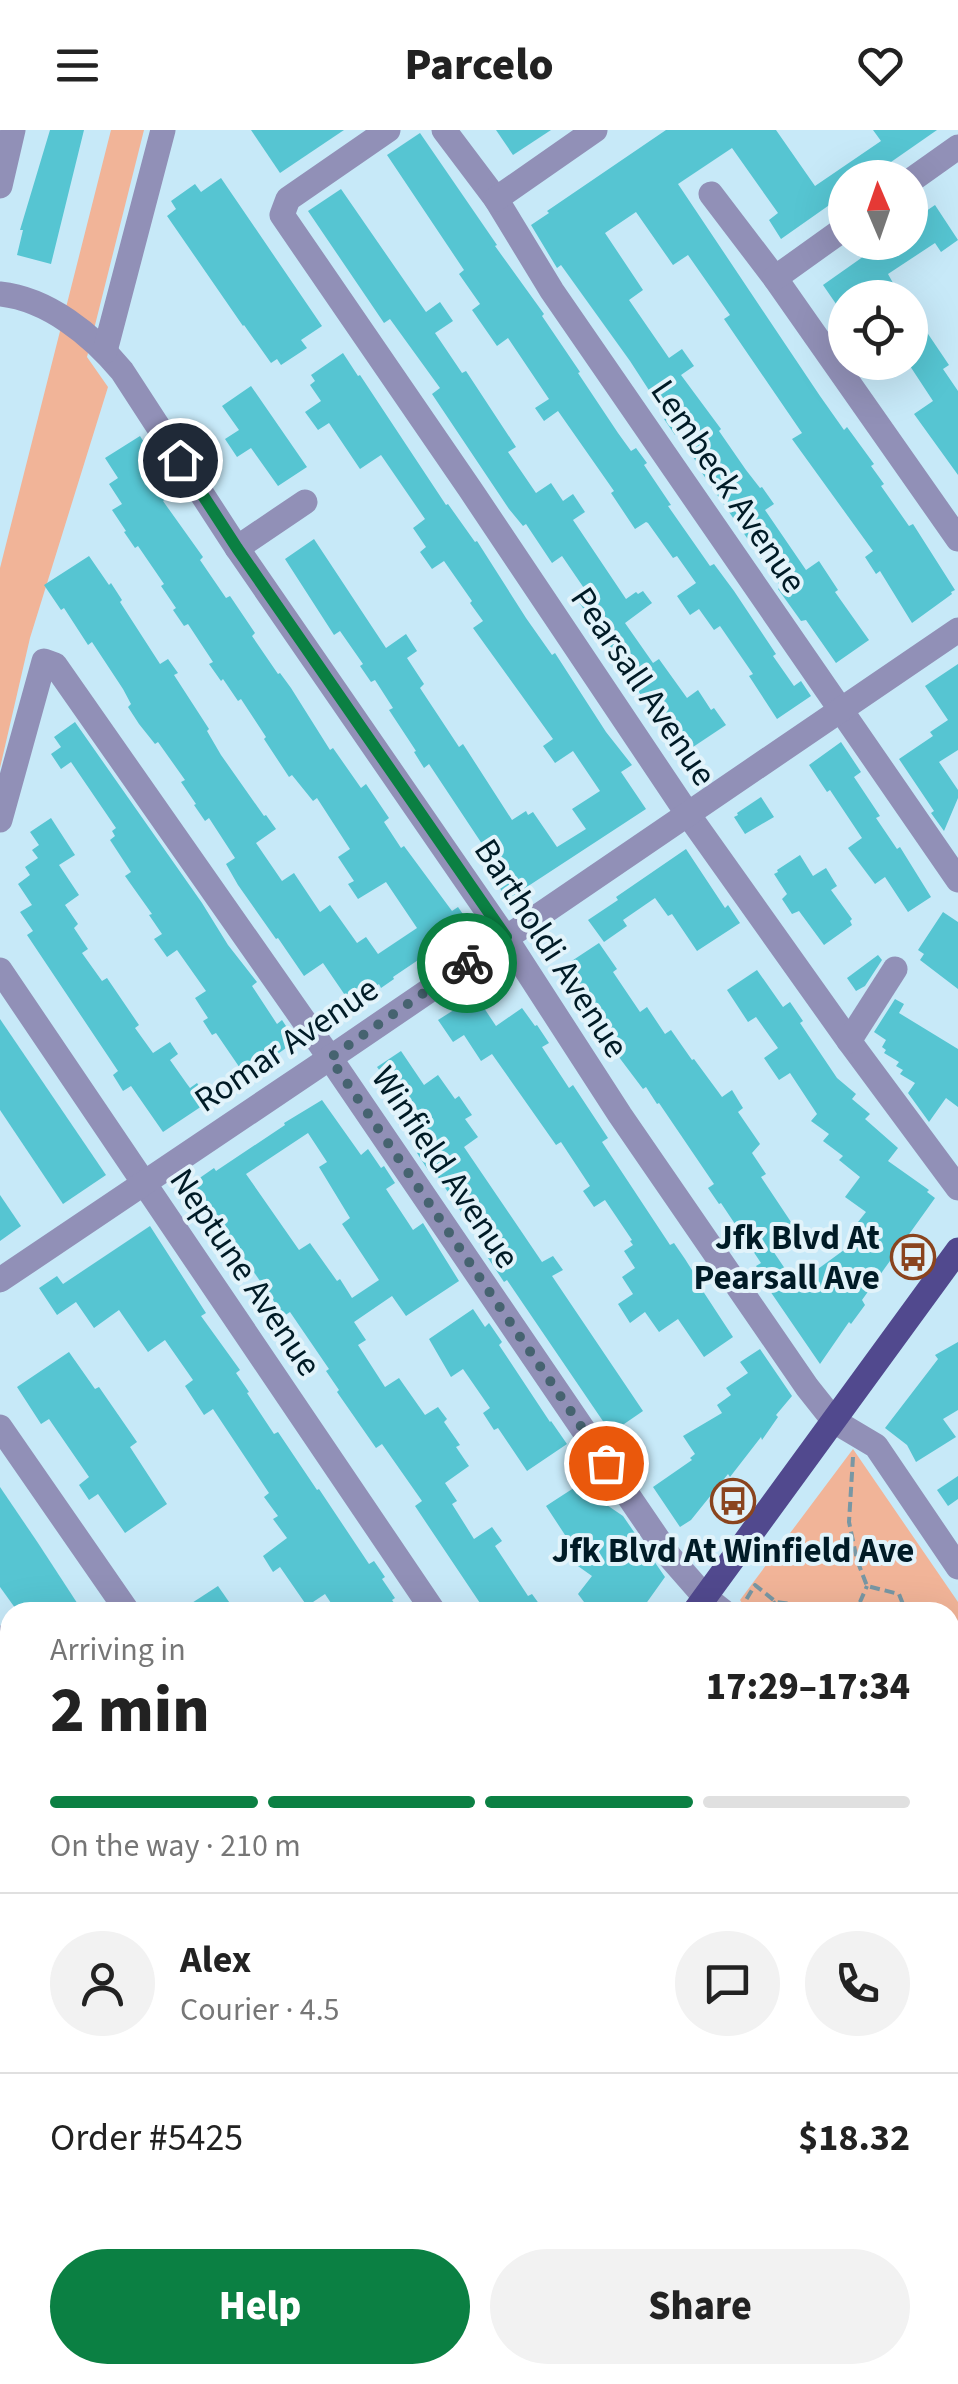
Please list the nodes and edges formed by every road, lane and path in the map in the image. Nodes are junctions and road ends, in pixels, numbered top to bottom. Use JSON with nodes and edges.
{"nodes":[{"id":1,"x":13,"y":130,"type":"edge"},
{"id":2,"x":163,"y":130,"type":"edge"},
{"id":3,"x":388,"y":130,"type":"edge"},
{"id":4,"x":444,"y":130,"type":"edge"},
{"id":5,"x":595,"y":130,"type":"edge"},
{"id":6,"x":958,"y":147,"type":"edge"},
{"id":7,"x":3,"y":158,"type":"edge"},
{"id":8,"x":928,"y":168,"type":"edge"},
{"id":9,"x":0,"y":186,"type":"edge"},
{"id":10,"x":711,"y":194,"type":"dead end"},
{"id":11,"x":496,"y":199,"type":"junction"},
{"id":12,"x":828,"y":240,"type":"edge"},
{"id":13,"x":775,"y":278,"type":"junction"},
{"id":14,"x":0,"y":294,"type":"edge"},
{"id":15,"x":105,"y":351,"type":"junction"},
{"id":16,"x":304,"y":502,"type":"dead end"},
{"id":17,"x":958,"y":539,"type":"edge"},
{"id":18,"x":237,"y":548,"type":"junction"},
{"id":19,"x":958,"y":630,"type":"edge"},
{"id":20,"x":840,"y":710,"type":"junction"},
{"id":21,"x":686,"y":813,"type":"junction"},
{"id":22,"x":0,"y":820,"type":"edge"},
{"id":23,"x":956,"y":872,"type":"edge"},
{"id":24,"x":506,"y":937,"type":"junction"},
{"id":25,"x":0,"y":970,"type":"edge"},
{"id":26,"x":895,"y":970,"type":"dead end"},
{"id":27,"x":850,"y":1041,"type":"junction"},
{"id":28,"x":330,"y":1058,"type":"junction"},
{"id":29,"x":143,"y":1182,"type":"junction"},
{"id":30,"x":958,"y":1188,"type":"edge"},
{"id":31,"x":958,"y":1250,"type":"edge"},
{"id":32,"x":0,"y":1280,"type":"edge"},
{"id":33,"x":834,"y":1421,"type":"junction"},
{"id":34,"x":0,"y":1427,"type":"edge"},
{"id":35,"x":853,"y":1457,"type":"dead end"},
{"id":36,"x":958,"y":1567,"type":"edge"},
{"id":37,"x":867,"y":1586,"type":"junction"},
{"id":38,"x":121,"y":1602,"type":"edge"},
{"id":39,"x":427,"y":1602,"type":"edge"},
{"id":40,"x":703,"y":1602,"type":"edge"},
{"id":41,"x":712,"y":1602,"type":"edge"},
{"id":42,"x":747,"y":1602,"type":"edge"},
{"id":43,"x":776,"y":1602,"type":"edge"},
{"id":44,"x":860,"y":1602,"type":"edge"},
{"id":45,"x":902,"y":1602,"type":"edge"}],
"edges":[{"from":1,"to":7,"type":"street"},
{"from":2,"to":15,"type":"street"},
{"from":3,"to":21,"type":"street","name":"Pearsall Avenue"},
{"from":4,"to":11,"type":"street","name":"Lembeck Avenue"},
{"from":5,"to":11,"type":"street"},
{"from":6,"to":8,"type":"street"},
{"from":7,"to":9,"type":"street"},
{"from":10,"to":13,"type":"street"},
{"from":11,"to":20,"type":"street","name":"Lembeck Avenue"},
{"from":12,"to":13,"type":"street"},
{"from":13,"to":17,"type":"street"},
{"from":14,"to":15,"type":"street","name":"Bartholdi Avenue"},
{"from":15,"to":18,"type":"street","name":"Bartholdi Avenue"},
{"from":16,"to":18,"type":"street"},
{"from":18,"to":24,"type":"street","name":"Bartholdi Avenue"},
{"from":19,"to":20,"type":"street","name":"Romar Avenue"},
{"from":20,"to":21,"type":"street","name":"Romar Avenue"},
{"from":20,"to":23,"type":"street","name":"Lembeck Avenue"},
{"from":21,"to":24,"type":"street","name":"Romar Avenue"},
{"from":21,"to":27,"type":"street","name":"Pearsall Avenue"},
{"from":22,"to":28,"type":"street","name":"Winfield Avenue"},
{"from":24,"to":28,"type":"street","name":"Romar Avenue"},
{"from":24,"to":33,"type":"street","name":"Bartholdi Avenue"},
{"from":25,"to":29,"type":"street","name":"Neptune Avenue"},
{"from":26,"to":27,"type":"street"},
{"from":27,"to":30,"type":"street","name":"Pearsall Avenue"},
{"from":28,"to":29,"type":"street","name":"Romar Avenue"},
{"from":28,"to":40,"type":"street","name":"Winfield Avenue"},
{"from":29,"to":32,"type":"street","name":"Romar Avenue"},
{"from":29,"to":39,"type":"street","name":"Neptune Avenue"},
{"from":31,"to":33,"type":"main road"},
{"from":33,"to":36,"type":"street","name":"Bartholdi Avenue"},
{"from":33,"to":41,"type":"main road"},
{"from":34,"to":38,"type":"street"},
{"from":35,"to":37,"type":"path"},
{"from":37,"to":44,"type":"path"},
{"from":37,"to":45,"type":"path"},
{"from":42,"to":43,"type":"path"}]}
